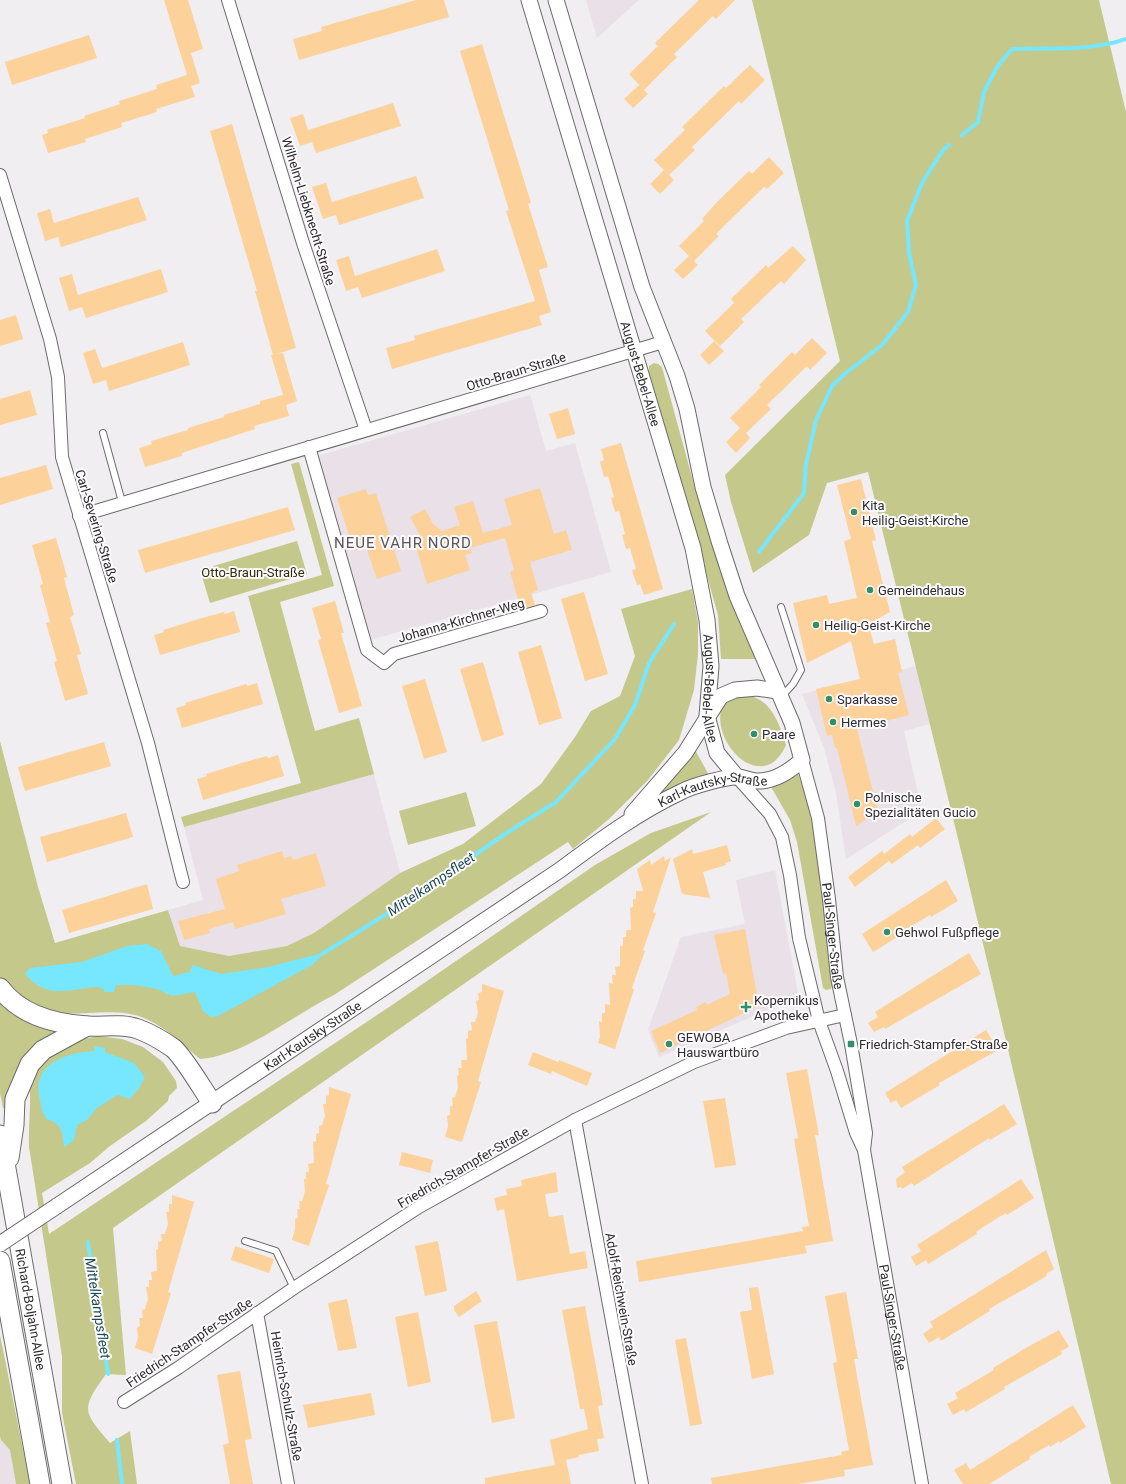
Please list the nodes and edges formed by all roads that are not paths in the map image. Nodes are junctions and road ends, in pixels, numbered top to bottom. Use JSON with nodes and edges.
{"nodes":[{"id":1,"x":228,"y":0,"type":"edge"},
{"id":2,"x":529,"y":0,"type":"edge"},
{"id":3,"x":556,"y":0,"type":"edge"},
{"id":4,"x":0,"y":175,"type":"edge"},
{"id":5,"x":663,"y":342,"type":"junction"},
{"id":6,"x":634,"y":350,"type":"junction"},
{"id":7,"x":366,"y":430,"type":"junction"},
{"id":8,"x":103,"y":433,"type":"dead end"},
{"id":9,"x":308,"y":447,"type":"junction"},
{"id":10,"x":122,"y":502,"type":"junction"},
{"id":11,"x":79,"y":516,"type":"junction"},
{"id":12,"x":781,"y":607,"type":"dead end"},
{"id":13,"x":541,"y":611,"type":"dead end"},
{"id":14,"x":779,"y":694,"type":"junction"},
{"id":15,"x":707,"y":716,"type":"junction"},
{"id":16,"x":792,"y":723,"type":"joint"},
{"id":17,"x":717,"y":753,"type":"joint"},
{"id":18,"x":802,"y":760,"type":"junction"},
{"id":19,"x":738,"y":777,"type":"junction"},
{"id":20,"x":623,"y":824,"type":"junction"},
{"id":21,"x":183,"y":882,"type":"dead end"},
{"id":22,"x":0,"y":988,"type":"edge"},
{"id":23,"x":845,"y":1015,"type":"junction"},
{"id":24,"x":820,"y":1022,"type":"junction"},
{"id":25,"x":87,"y":1026,"type":"junction"},
{"id":26,"x":212,"y":1103,"type":"junction"},
{"id":27,"x":575,"y":1120,"type":"junction"},
{"id":28,"x":0,"y":1135,"type":"edge"},
{"id":29,"x":864,"y":1150,"type":"junction"},
{"id":30,"x":7,"y":1171,"type":"junction"},
{"id":31,"x":245,"y":1241,"type":"dead end"},
{"id":32,"x":0,"y":1244,"type":"edge"},
{"id":33,"x":0,"y":1261,"type":"edge"},
{"id":34,"x":294,"y":1288,"type":"junction"},
{"id":35,"x":258,"y":1313,"type":"junction"},
{"id":36,"x":124,"y":1402,"type":"dead end"},
{"id":37,"x":40,"y":1484,"type":"edge"},
{"id":38,"x":62,"y":1484,"type":"edge"},
{"id":39,"x":288,"y":1484,"type":"edge"},
{"id":40,"x":642,"y":1484,"type":"edge"},
{"id":41,"x":922,"y":1484,"type":"edge"}],
"edges":[{"from":1,"to":7,"type":"street","name":"Wilhelm-Liebknecht-Straße"},
{"from":2,"to":6,"type":"street","name":"August-Bebel-Allee"},
{"from":3,"to":5,"type":"street","name":"August-Bebel-Allee"},
{"from":4,"to":11,"type":"street","name":"Carl-Severing-Straße"},
{"from":5,"to":6,"type":"street","name":"Otto-Braun-Straße"},
{"from":5,"to":14,"type":"street","name":"August-Bebel-Allee"},
{"from":6,"to":7,"type":"street","name":"Otto-Braun-Straße"},
{"from":6,"to":15,"type":"street","name":"August-Bebel-Allee"},
{"from":7,"to":9,"type":"street","name":"Otto-Braun-Straße"},
{"from":8,"to":10,"type":"lane"},
{"from":9,"to":10,"type":"street","name":"Otto-Braun-Straße"},
{"from":9,"to":13,"type":"street","name":"Johanna-Kirchner-Weg"},
{"from":10,"to":11,"type":"street","name":"Otto-Braun-Straße"},
{"from":11,"to":21,"type":"street","name":"Carl-Severing-Straße"},
{"from":12,"to":14,"type":"lane"},
{"from":14,"to":15,"type":"street","name":"Karl-Kautsky-Straße"},
{"from":14,"to":16,"type":"street","name":"August-Bebel-Allee"},
{"from":15,"to":17,"type":"street","name":"August-Bebel-Allee"},
{"from":15,"to":20,"type":"street","name":"Karl-Kautsky-Straße"},
{"from":16,"to":18,"type":"street","name":"Paul-Singer-Straße"},
{"from":17,"to":19,"type":"street","name":"Paul-Singer-Straße"},
{"from":18,"to":19,"type":"street","name":"Karl-Kautsky-Straße"},
{"from":18,"to":23,"type":"street","name":"Paul-Singer-Straße"},
{"from":19,"to":20,"type":"street","name":"Karl-Kautsky-Straße"},
{"from":19,"to":24,"type":"street","name":"Paul-Singer-Straße"},
{"from":20,"to":26,"type":"street","name":"Karl-Kautsky-Straße"},
{"from":22,"to":25,"type":"main road"},
{"from":23,"to":24,"type":"street","name":"Friedrich-Stampfer-Straße"},
{"from":23,"to":29,"type":"street","name":"Paul-Singer-Straße"},
{"from":24,"to":27,"type":"street","name":"Friedrich-Stampfer-Straße"},
{"from":24,"to":29,"type":"street","name":"Paul-Singer-Straße"},
{"from":25,"to":26,"type":"main road"},
{"from":25,"to":30,"type":"main road"},
{"from":26,"to":32,"type":"street","name":"Karl-Kautsky-Straße","bridge":true},
{"from":27,"to":34,"type":"street","name":"Friedrich-Stampfer-Straße"},
{"from":27,"to":40,"type":"street","name":"Adolf-Reichwein-Straße"},
{"from":28,"to":30,"type":"main road","name":"Richard-Boljahn-Allee"},
{"from":29,"to":41,"type":"street","name":"Paul-Singer-Straße"},
{"from":30,"to":38,"type":"main road","name":"Richard-Boljahn-Allee"},
{"from":31,"to":34,"type":"lane"},
{"from":33,"to":37,"type":"main road","name":"Richard-Boljahn-Allee"},
{"from":34,"to":35,"type":"street","name":"Friedrich-Stampfer-Straße"},
{"from":35,"to":36,"type":"street","name":"Friedrich-Stampfer-Straße"},
{"from":35,"to":39,"type":"street","name":"Heinrich-Schulz-Straße"}]}
